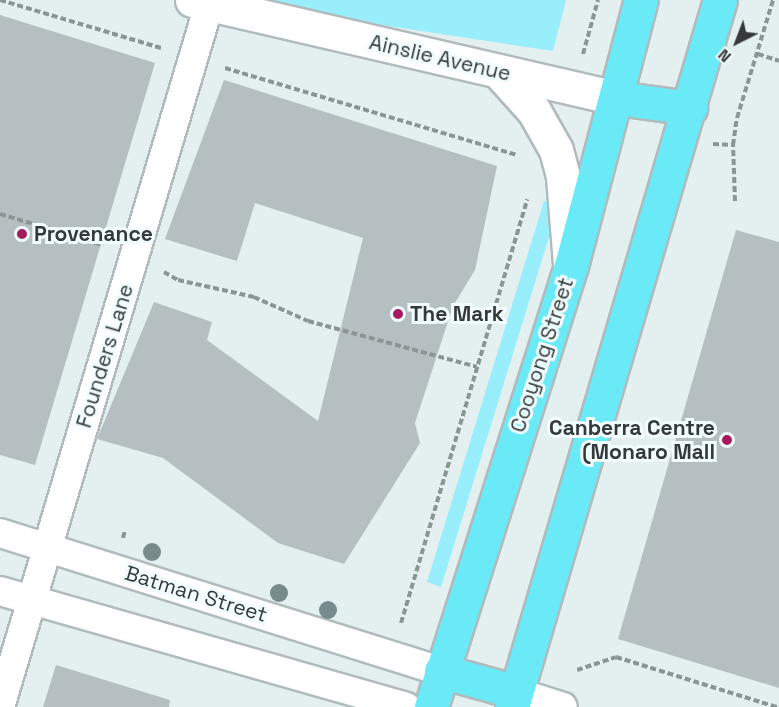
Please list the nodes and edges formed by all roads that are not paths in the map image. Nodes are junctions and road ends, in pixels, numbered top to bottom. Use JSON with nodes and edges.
{"nodes":[{"id":1,"x":641,"y":0,"type":"edge"},
{"id":2,"x":720,"y":0,"type":"edge"},
{"id":3,"x":200,"y":3,"type":"edge"},
{"id":4,"x":498,"y":71,"type":"junction"},
{"id":5,"x":617,"y":98,"type":"junction"},
{"id":6,"x":690,"y":108,"type":"junction"},
{"id":7,"x":571,"y":266,"type":"junction"},
{"id":8,"x":0,"y":533,"type":"edge"},
{"id":9,"x":47,"y":548,"type":"junction"},
{"id":10,"x":0,"y":591,"type":"edge"},
{"id":11,"x":32,"y":600,"type":"junction"},
{"id":12,"x":441,"y":670,"type":"junction"},
{"id":13,"x":514,"y":700,"type":"edge"},
{"id":14,"x":393,"y":703,"type":"edge"},
{"id":15,"x":0,"y":707,"type":"edge"},
{"id":16,"x":431,"y":707,"type":"edge"},
{"id":17,"x":562,"y":707,"type":"edge"}],
"edges":[{"from":1,"to":5,"type":"main road","name":"Cooyong Street"},
{"from":2,"to":6,"type":"main road"},
{"from":3,"to":4,"type":"main road","name":"Ainslie Avenue"},
{"from":3,"to":9,"type":"street","name":"Founders Lane"},
{"from":4,"to":5,"type":"main road","name":"Ainslie Avenue"},
{"from":4,"to":7,"type":"main road"},
{"from":5,"to":6,"type":"main road","name":"Ainslie Avenue"},
{"from":5,"to":7,"type":"main road","name":"Cooyong Street"},
{"from":6,"to":13,"type":"main road"},
{"from":7,"to":12,"type":"main road","name":"Cooyong Street"},
{"from":8,"to":9,"type":"street","name":"Batman Street"},
{"from":9,"to":11,"type":"street","name":"Founders Lane"},
{"from":9,"to":12,"type":"street","name":"Batman Street"},
{"from":10,"to":11,"type":"street"},
{"from":11,"to":14,"type":"street"},
{"from":11,"to":15,"type":"street","name":"Founders Lane"},
{"from":12,"to":13,"type":"main road"},
{"from":12,"to":16,"type":"main road","name":"Cooyong Street"},
{"from":13,"to":17,"type":"street"}]}
